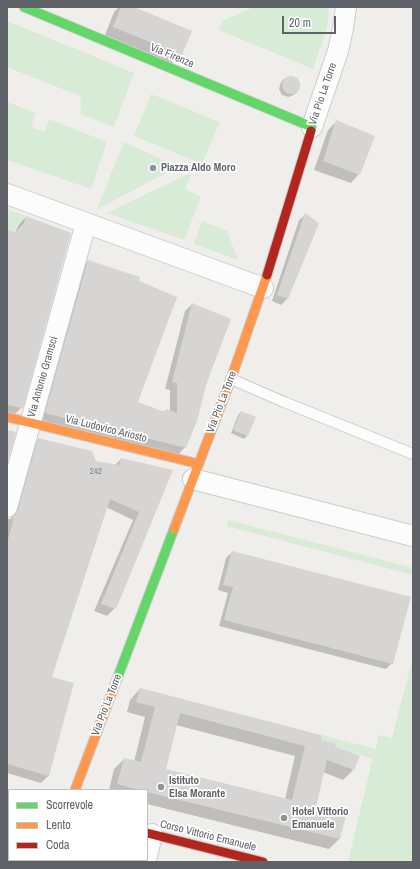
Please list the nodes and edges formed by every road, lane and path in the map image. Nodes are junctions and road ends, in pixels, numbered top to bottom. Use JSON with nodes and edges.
{"nodes":[{"id":1,"x":24,"y":7,"type":"edge"},
{"id":2,"x":346,"y":7,"type":"edge"},
{"id":3,"x":312,"y":127,"type":"junction"},
{"id":4,"x":7,"y":194,"type":"edge"},
{"id":5,"x":86,"y":223,"type":"junction"},
{"id":6,"x":263,"y":288,"type":"junction"},
{"id":7,"x":231,"y":379,"type":"junction"},
{"id":8,"x":7,"y":417,"type":"edge"},
{"id":9,"x":30,"y":422,"type":"junction"},
{"id":10,"x":413,"y":454,"type":"edge"},
{"id":11,"x":196,"y":472,"type":"junction"},
{"id":12,"x":7,"y":507,"type":"edge"},
{"id":13,"x":413,"y":536,"type":"edge"},
{"id":14,"x":75,"y":789,"type":"edge"},
{"id":15,"x":150,"y":833,"type":"edge"},
{"id":16,"x":148,"y":848,"type":"edge"},
{"id":17,"x":263,"y":862,"type":"edge"}],
"edges":[{"from":1,"to":3,"type":"street","name":"Via Firenze"},
{"from":2,"to":3,"type":"street","name":"Via Pio La Torre"},
{"from":3,"to":6,"type":"street","name":"Via Pio La Torre"},
{"from":4,"to":5,"type":"street"},
{"from":5,"to":6,"type":"street"},
{"from":5,"to":9,"type":"street","name":"Via Antonio Gramsci"},
{"from":6,"to":7,"type":"street","name":"Via Pio La Torre"},
{"from":7,"to":10,"type":"lane"},
{"from":7,"to":11,"type":"street","name":"Via Pio La Torre"},
{"from":8,"to":9,"type":"street","name":"Via Ludovico Ariosto"},
{"from":9,"to":11,"type":"street","name":"Via Ludovico Ariosto"},
{"from":9,"to":12,"type":"street","name":"Via Antonio Gramsci"},
{"from":11,"to":13,"type":"street"},
{"from":11,"to":14,"type":"street","name":"Via Pio La Torre"},
{"from":15,"to":16,"type":"street"},
{"from":15,"to":17,"type":"street","name":"Corso Vittorio Emanuele"}]}
